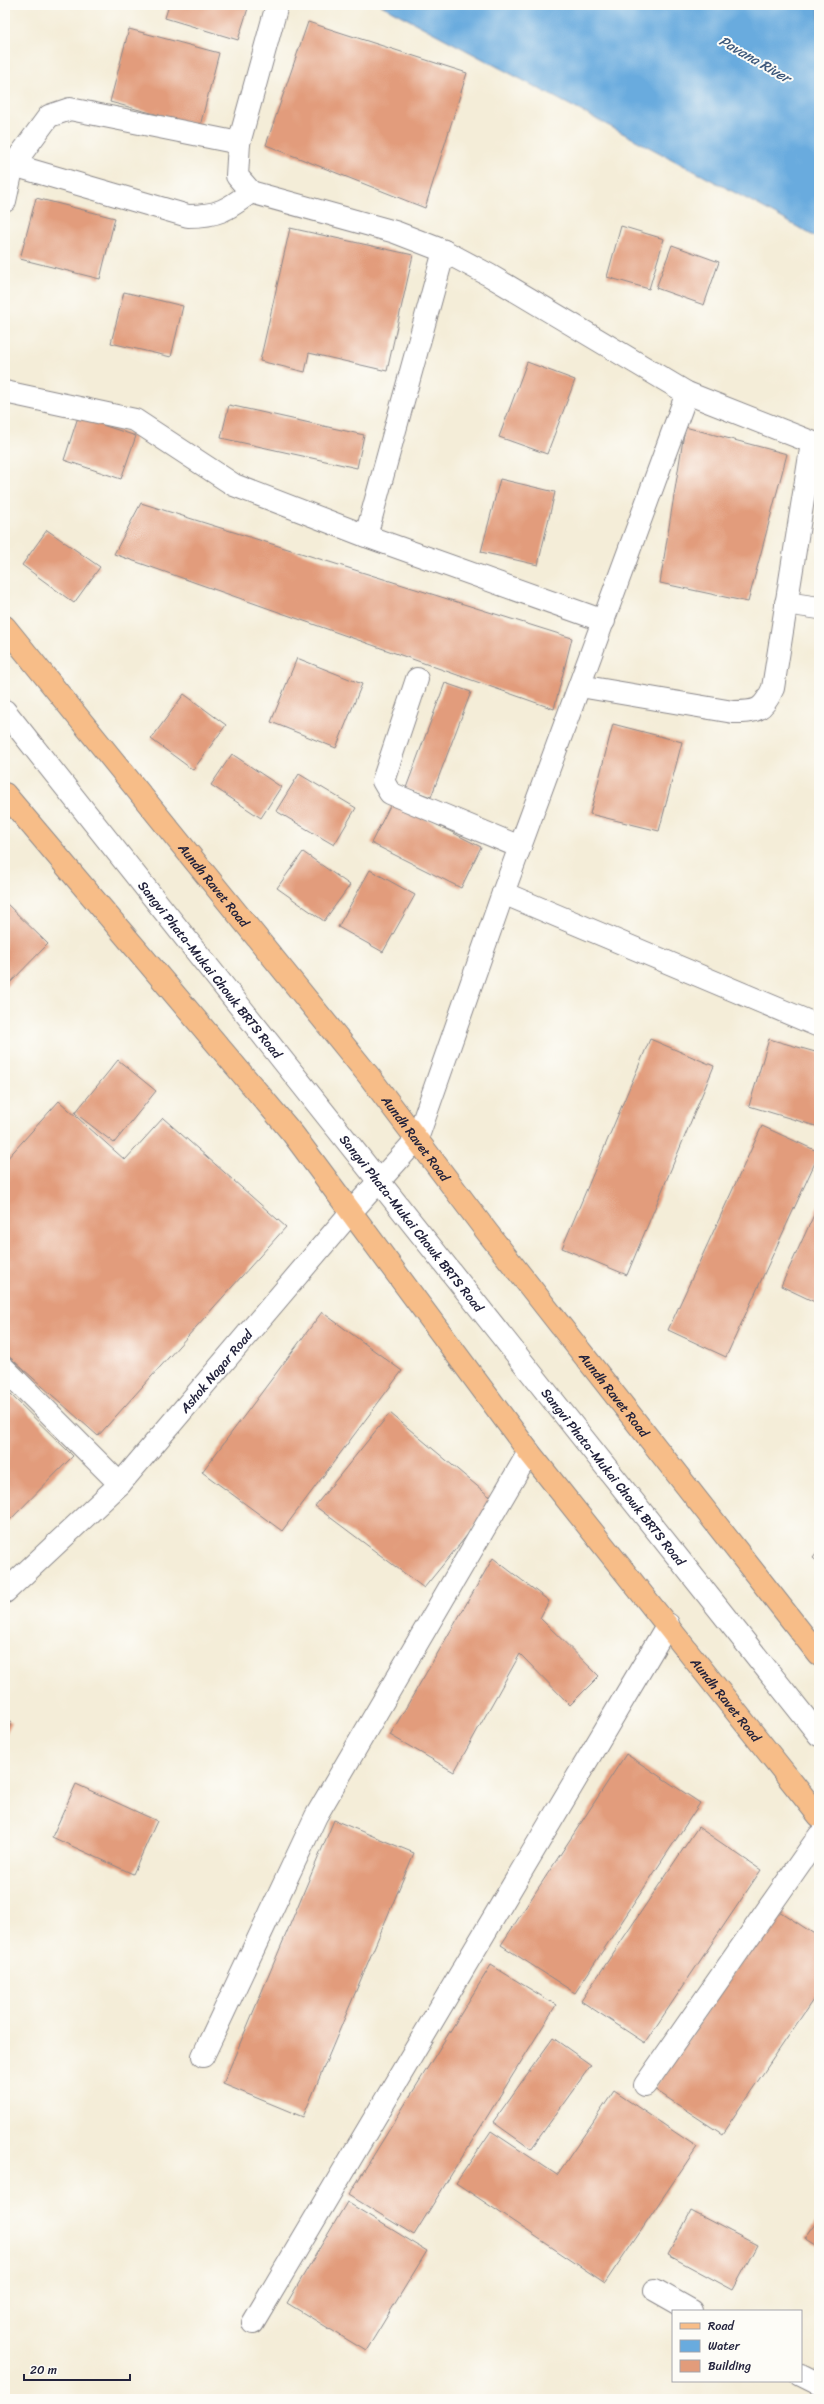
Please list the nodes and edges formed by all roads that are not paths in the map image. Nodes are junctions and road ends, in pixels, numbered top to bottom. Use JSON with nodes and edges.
{"nodes":[{"id":1,"x":277,"y":5,"type":"edge"},
{"id":2,"x":239,"y":143,"type":"junction"},
{"id":3,"x":9,"y":167,"type":"edge"},
{"id":4,"x":251,"y":192,"type":"junction"},
{"id":5,"x":5,"y":201,"type":"edge"},
{"id":6,"x":444,"y":251,"type":"junction"},
{"id":7,"x":5,"y":392,"type":"edge"},
{"id":8,"x":687,"y":393,"type":"junction"},
{"id":9,"x":816,"y":444,"type":"edge"},
{"id":10,"x":366,"y":536,"type":"junction"},
{"id":11,"x":786,"y":603,"type":"junction"},
{"id":12,"x":819,"y":608,"type":"edge"},
{"id":13,"x":604,"y":621,"type":"junction"},
{"id":14,"x":5,"y":627,"type":"edge"},
{"id":15,"x":417,"y":679,"type":"dead end"},
{"id":16,"x":580,"y":686,"type":"junction"},
{"id":17,"x":5,"y":711,"type":"edge"},
{"id":18,"x":5,"y":794,"type":"edge"},
{"id":19,"x":520,"y":847,"type":"junction"},
{"id":20,"x":503,"y":893,"type":"junction"},
{"id":21,"x":819,"y":1026,"type":"edge"},
{"id":22,"x":417,"y":1139,"type":"junction"},
{"id":23,"x":380,"y":1181,"type":"junction"},
{"id":24,"x":352,"y":1211,"type":"junction"},
{"id":25,"x":5,"y":1369,"type":"edge"},
{"id":26,"x":529,"y":1452,"type":"junction"},
{"id":27,"x":120,"y":1484,"type":"junction"},
{"id":28,"x":5,"y":1592,"type":"edge"},
{"id":29,"x":668,"y":1624,"type":"junction"},
{"id":30,"x":819,"y":1655,"type":"edge"},
{"id":31,"x":819,"y":1735,"type":"edge"},
{"id":32,"x":819,"y":1816,"type":"edge"},
{"id":33,"x":819,"y":1836,"type":"edge"},
{"id":34,"x":203,"y":2056,"type":"dead end"},
{"id":35,"x":645,"y":2085,"type":"dead end"},
{"id":36,"x":655,"y":2290,"type":"dead end"},
{"id":37,"x":690,"y":2310,"type":"edge"},
{"id":38,"x":253,"y":2323,"type":"dead end"},
{"id":39,"x":802,"y":2376,"type":"edge"},
{"id":40,"x":819,"y":2384,"type":"edge"}],
"edges":[{"from":1,"to":2,"type":"street"},
{"from":2,"to":3,"type":"street"},
{"from":2,"to":4,"type":"street"},
{"from":3,"to":4,"type":"street"},
{"from":3,"to":5,"type":"street"},
{"from":4,"to":6,"type":"street"},
{"from":6,"to":8,"type":"street"},
{"from":6,"to":10,"type":"street"},
{"from":7,"to":10,"type":"street"},
{"from":8,"to":9,"type":"street"},
{"from":8,"to":13,"type":"street"},
{"from":9,"to":11,"type":"street"},
{"from":10,"to":13,"type":"street"},
{"from":11,"to":12,"type":"street"},
{"from":11,"to":16,"type":"street"},
{"from":13,"to":16,"type":"street"},
{"from":14,"to":22,"type":"main road","name":"Aundh Ravet Road"},
{"from":15,"to":19,"type":"street"},
{"from":16,"to":19,"type":"street"},
{"from":17,"to":23,"type":"street","name":"Sangvi Phata-Mukai Chowk BRTS Road"},
{"from":18,"to":24,"type":"main road","name":"Aundh Ravet Road"},
{"from":19,"to":20,"type":"street"},
{"from":20,"to":21,"type":"street"},
{"from":20,"to":22,"type":"street"},
{"from":22,"to":23,"type":"street","name":"Ashok Nagar Road"},
{"from":22,"to":30,"type":"main road","name":"Aundh Ravet Road"},
{"from":23,"to":24,"type":"street","name":"Ashok Nagar Road"},
{"from":23,"to":31,"type":"street","name":"Sangvi Phata-Mukai Chowk BRTS Road"},
{"from":24,"to":26,"type":"main road","name":"Aundh Ravet Road"},
{"from":24,"to":27,"type":"street","name":"Ashok Nagar Road"},
{"from":25,"to":27,"type":"street"},
{"from":26,"to":29,"type":"main road","name":"Aundh Ravet Road"},
{"from":26,"to":34,"type":"street"},
{"from":27,"to":28,"type":"street","name":"Ashok Nagar Road"},
{"from":29,"to":32,"type":"main road","name":"Aundh Ravet Road"},
{"from":29,"to":38,"type":"street"},
{"from":33,"to":35,"type":"street"},
{"from":36,"to":37,"type":"street"},
{"from":39,"to":40,"type":"street"}]}
